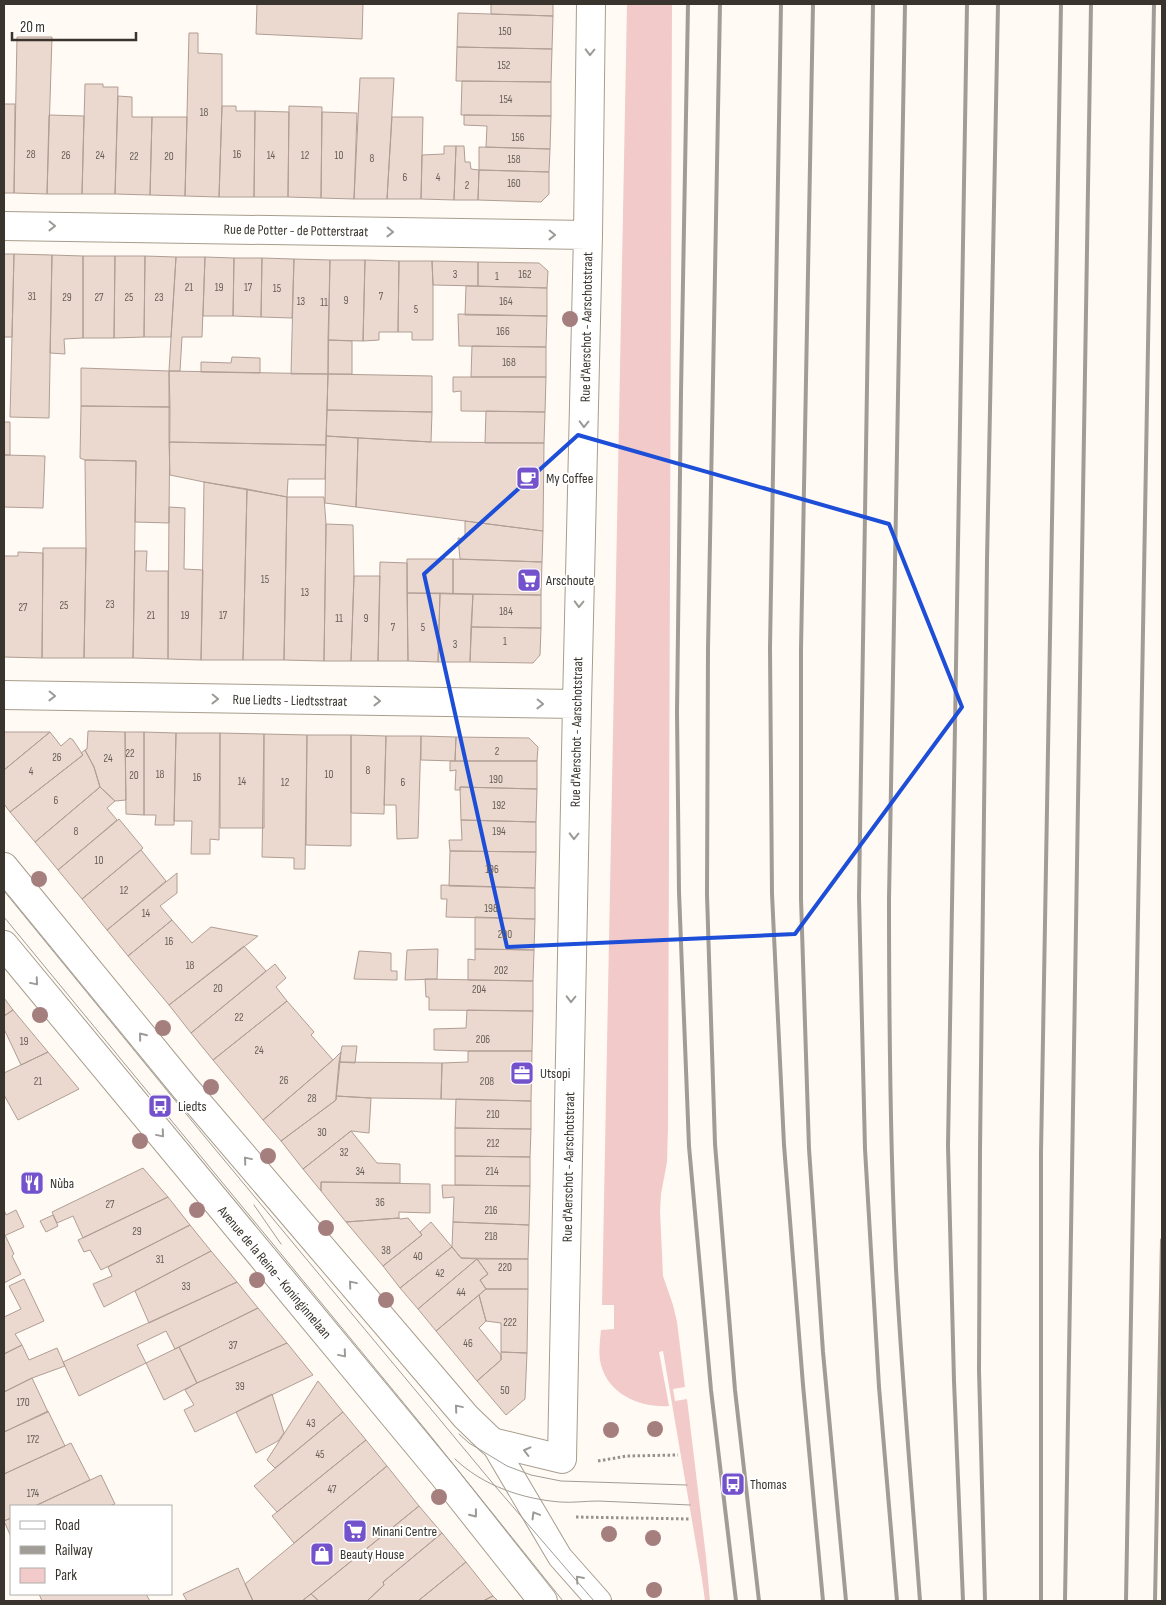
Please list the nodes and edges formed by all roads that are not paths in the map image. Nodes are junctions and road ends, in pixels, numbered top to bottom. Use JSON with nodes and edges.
{"nodes":[{"id":1,"x":591,"y":4,"type":"edge"},
{"id":2,"x":4,"y":226,"type":"edge"},
{"id":3,"x":588,"y":235,"type":"junction"},
{"id":4,"x":4,"y":695,"type":"edge"},
{"id":5,"x":577,"y":704,"type":"junction"},
{"id":6,"x":4,"y":867,"type":"edge"},
{"id":7,"x":4,"y":945,"type":"edge"},
{"id":8,"x":492,"y":1442,"type":"junction"},
{"id":9,"x":543,"y":1601,"type":"edge"},
{"id":10,"x":599,"y":1601,"type":"edge"}],
"edges":[{"from":1,"to":3,"type":"street","name":"Rue d'Aerschot - Aarschotstraat","one_way":true},
{"from":2,"to":3,"type":"street","name":"Rue de Potter - de Potterstraat","one_way":true},
{"from":3,"to":5,"type":"street","name":"Rue d'Aerschot - Aarschotstraat","one_way":true},
{"from":4,"to":5,"type":"street","name":"Rue Liedts - Liedtsstraat","one_way":true},
{"from":5,"to":8,"type":"street","name":"Rue d'Aerschot - Aarschotstraat","one_way":true},
{"from":8,"to":6,"type":"street","one_way":true},
{"from":7,"to":9,"type":"street","name":"Avenue de la Reine - Koninginnelaan","one_way":true},
{"from":10,"to":8,"type":"lane","one_way":true}]}
